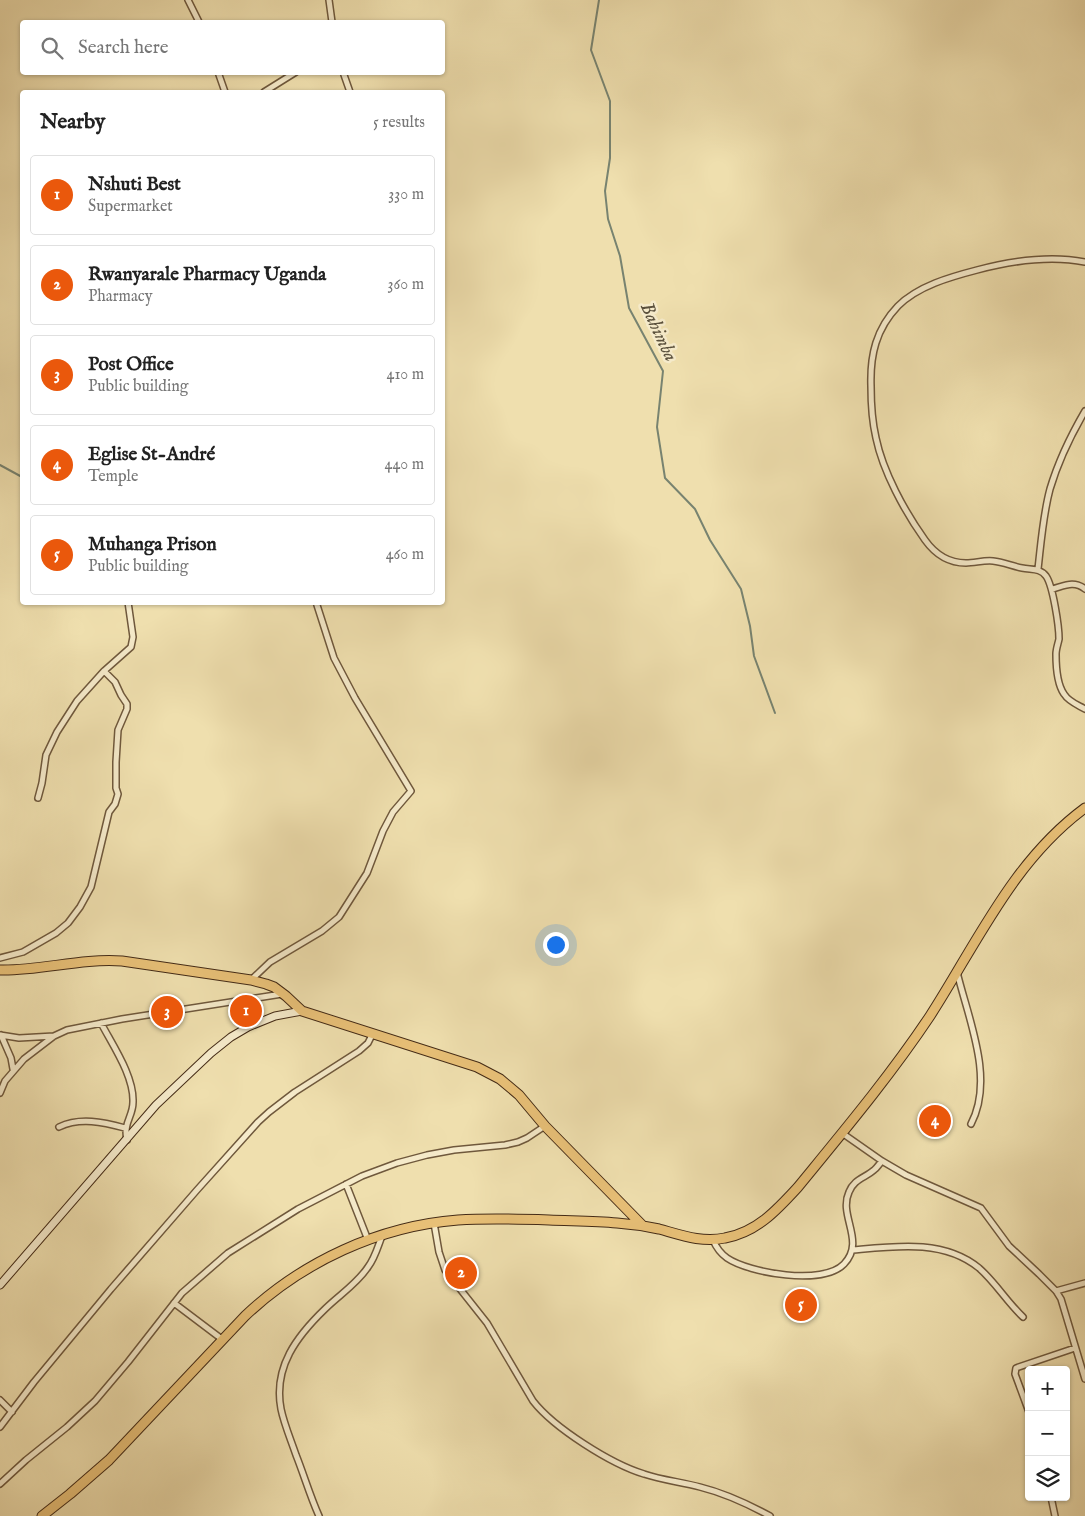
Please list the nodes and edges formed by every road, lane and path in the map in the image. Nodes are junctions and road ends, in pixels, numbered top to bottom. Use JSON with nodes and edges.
{"nodes":[{"id":1,"x":188,"y":0,"type":"edge"},
{"id":2,"x":329,"y":0,"type":"edge"},
{"id":3,"x":198,"y":20,"type":"edge"},
{"id":4,"x":332,"y":20,"type":"edge"},
{"id":5,"x":219,"y":75,"type":"edge"},
{"id":6,"x":291,"y":75,"type":"edge"},
{"id":7,"x":344,"y":75,"type":"edge"},
{"id":8,"x":225,"y":90,"type":"edge"},
{"id":9,"x":267,"y":90,"type":"edge"},
{"id":10,"x":349,"y":90,"type":"edge"},
{"id":11,"x":1085,"y":262,"type":"edge"},
{"id":12,"x":1085,"y":412,"type":"edge"},
{"id":13,"x":1038,"y":569,"type":"junction"},
{"id":14,"x":1085,"y":588,"type":"edge"},
{"id":15,"x":1052,"y":589,"type":"junction"},
{"id":16,"x":128,"y":605,"type":"edge"},
{"id":17,"x":317,"y":605,"type":"edge"},
{"id":18,"x":104,"y":671,"type":"junction"},
{"id":19,"x":1085,"y":709,"type":"edge"},
{"id":20,"x":38,"y":798,"type":"dead end"},
{"id":21,"x":1085,"y":808,"type":"edge"},
{"id":22,"x":0,"y":958,"type":"edge"},
{"id":23,"x":0,"y":970,"type":"edge"},
{"id":24,"x":957,"y":971,"type":"junction"},
{"id":25,"x":251,"y":980,"type":"junction"},
{"id":26,"x":283,"y":994,"type":"junction"},
{"id":27,"x":302,"y":1011,"type":"junction"},
{"id":28,"x":101,"y":1023,"type":"junction"},
{"id":29,"x":374,"y":1033,"type":"junction"},
{"id":30,"x":0,"y":1035,"type":"edge"},
{"id":31,"x":54,"y":1036,"type":"junction"},
{"id":32,"x":14,"y":1069,"type":"junction"},
{"id":33,"x":0,"y":1093,"type":"edge"},
{"id":34,"x":971,"y":1124,"type":"dead end"},
{"id":35,"x":544,"y":1126,"type":"junction"},
{"id":36,"x":58,"y":1127,"type":"dead end"},
{"id":37,"x":125,"y":1128,"type":"junction"},
{"id":38,"x":842,"y":1134,"type":"junction"},
{"id":39,"x":127,"y":1140,"type":"junction"},
{"id":40,"x":882,"y":1161,"type":"junction"},
{"id":41,"x":346,"y":1184,"type":"junction"},
{"id":42,"x":434,"y":1223,"type":"junction"},
{"id":43,"x":643,"y":1226,"type":"junction"},
{"id":44,"x":382,"y":1235,"type":"junction"},
{"id":45,"x":368,"y":1240,"type":"junction"},
{"id":46,"x":713,"y":1240,"type":"junction"},
{"id":47,"x":853,"y":1250,"type":"junction"},
{"id":48,"x":1085,"y":1283,"type":"edge"},
{"id":49,"x":0,"y":1285,"type":"edge"},
{"id":50,"x":1056,"y":1291,"type":"junction"},
{"id":51,"x":174,"y":1303,"type":"junction"},
{"id":52,"x":1023,"y":1317,"type":"dead end"},
{"id":53,"x":223,"y":1340,"type":"junction"},
{"id":54,"x":1075,"y":1348,"type":"junction"},
{"id":55,"x":1085,"y":1379,"type":"edge"},
{"id":56,"x":0,"y":1400,"type":"edge"},
{"id":57,"x":1029,"y":1411,"type":"edge"},
{"id":58,"x":12,"y":1412,"type":"junction"},
{"id":59,"x":0,"y":1426,"type":"edge"},
{"id":60,"x":0,"y":1484,"type":"edge"},
{"id":61,"x":1052,"y":1501,"type":"edge"},
{"id":62,"x":42,"y":1516,"type":"edge"},
{"id":63,"x":319,"y":1516,"type":"edge"},
{"id":64,"x":770,"y":1516,"type":"edge"},
{"id":65,"x":1055,"y":1516,"type":"edge"}],
"edges":[{"from":1,"to":3,"type":"street"},
{"from":2,"to":4,"type":"street"},
{"from":5,"to":8,"type":"street"},
{"from":6,"to":9,"type":"street"},
{"from":7,"to":10,"type":"street"},
{"from":11,"to":13,"type":"street"},
{"from":12,"to":13,"type":"street"},
{"from":13,"to":15,"type":"street"},
{"from":14,"to":15,"type":"street"},
{"from":15,"to":19,"type":"street"},
{"from":16,"to":18,"type":"street"},
{"from":17,"to":25,"type":"street"},
{"from":18,"to":20,"type":"street"},
{"from":18,"to":22,"type":"street"},
{"from":21,"to":24,"type":"highway"},
{"from":23,"to":25,"type":"highway"},
{"from":24,"to":34,"type":"street"},
{"from":24,"to":38,"type":"highway"},
{"from":25,"to":26,"type":"highway"},
{"from":26,"to":27,"type":"highway"},
{"from":26,"to":28,"type":"street"},
{"from":27,"to":29,"type":"highway"},
{"from":27,"to":39,"type":"street"},
{"from":28,"to":31,"type":"street"},
{"from":28,"to":37,"type":"street"},
{"from":29,"to":35,"type":"highway"},
{"from":29,"to":58,"type":"street"},
{"from":30,"to":31,"type":"street"},
{"from":30,"to":32,"type":"street"},
{"from":31,"to":32,"type":"street"},
{"from":32,"to":33,"type":"street"},
{"from":35,"to":41,"type":"street"},
{"from":35,"to":43,"type":"highway"},
{"from":36,"to":37,"type":"street"},
{"from":37,"to":39,"type":"street"},
{"from":38,"to":40,"type":"street"},
{"from":38,"to":46,"type":"highway"},
{"from":39,"to":49,"type":"street"},
{"from":40,"to":47,"type":"street"},
{"from":40,"to":50,"type":"street"},
{"from":41,"to":45,"type":"street"},
{"from":41,"to":51,"type":"street"},
{"from":42,"to":43,"type":"highway"},
{"from":42,"to":44,"type":"highway"},
{"from":42,"to":64,"type":"street"},
{"from":43,"to":46,"type":"highway"},
{"from":44,"to":45,"type":"highway"},
{"from":44,"to":63,"type":"street"},
{"from":45,"to":53,"type":"highway"},
{"from":46,"to":47,"type":"street"},
{"from":47,"to":52,"type":"street"},
{"from":48,"to":50,"type":"street"},
{"from":50,"to":54,"type":"street"},
{"from":51,"to":53,"type":"street"},
{"from":51,"to":60,"type":"street"},
{"from":53,"to":62,"type":"highway"},
{"from":54,"to":55,"type":"street"},
{"from":54,"to":57,"type":"street"},
{"from":56,"to":58,"type":"street"},
{"from":58,"to":59,"type":"street"},
{"from":61,"to":65,"type":"street"}]}
